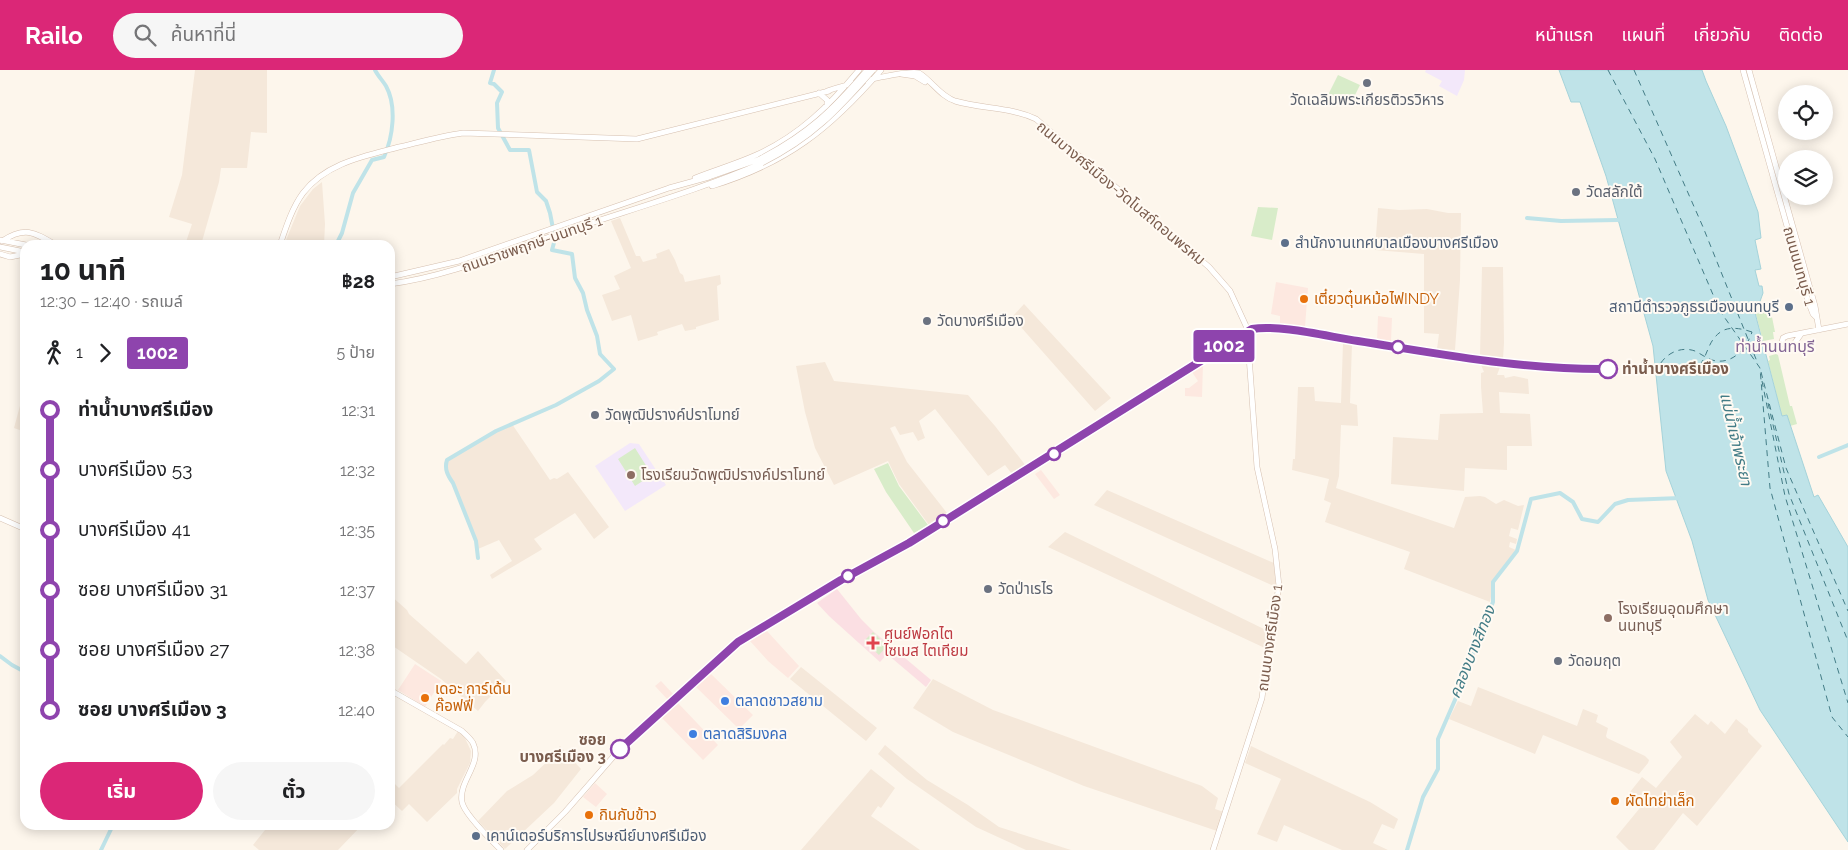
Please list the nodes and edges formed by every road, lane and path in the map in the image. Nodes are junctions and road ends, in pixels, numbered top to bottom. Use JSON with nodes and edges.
{"nodes":[{"id":1,"x":859,"y":70,"type":"edge"},
{"id":2,"x":868,"y":70,"type":"edge"},
{"id":3,"x":874,"y":70,"type":"edge"},
{"id":4,"x":881,"y":70,"type":"edge"},
{"id":5,"x":1743,"y":70,"type":"edge"},
{"id":6,"x":1749,"y":70,"type":"edge"},
{"id":7,"x":889,"y":71,"type":"edge"},
{"id":8,"x":917,"y":71,"type":"edge"},
{"id":9,"x":872,"y":79,"type":"junction"},
{"id":10,"x":846,"y":86,"type":"junction"},
{"id":11,"x":934,"y":87,"type":"junction"},
{"id":12,"x":819,"y":93,"type":"junction"},
{"id":13,"x":840,"y":93,"type":"junction"},
{"id":14,"x":850,"y":104,"type":"junction"},
{"id":15,"x":826,"y":108,"type":"junction"},
{"id":16,"x":761,"y":161,"type":"junction"},
{"id":17,"x":668,"y":188,"type":"junction"},
{"id":18,"x":672,"y":196,"type":"junction"},
{"id":19,"x":1,"y":240,"type":"edge"},
{"id":20,"x":46,"y":240,"type":"edge"},
{"id":21,"x":282,"y":240,"type":"edge"},
{"id":22,"x":20,"y":244,"type":"edge"},
{"id":23,"x":0,"y":247,"type":"edge"},
{"id":24,"x":20,"y":252,"type":"edge"},
{"id":25,"x":0,"y":254,"type":"edge"},
{"id":26,"x":20,"y":255,"type":"edge"},
{"id":27,"x":395,"y":276,"type":"edge"},
{"id":28,"x":395,"y":283,"type":"edge"},
{"id":29,"x":1816,"y":317,"type":"junction"},
{"id":30,"x":1848,"y":324,"type":"edge"},
{"id":31,"x":1819,"y":330,"type":"junction"},
{"id":32,"x":1248,"y":331,"type":"junction"},
{"id":33,"x":1801,"y":334,"type":"dead end"},
{"id":34,"x":1610,"y":369,"type":"dead end"},
{"id":35,"x":0,"y":518,"type":"edge"},
{"id":36,"x":20,"y":527,"type":"edge"},
{"id":37,"x":395,"y":693,"type":"edge"},
{"id":38,"x":501,"y":850,"type":"edge"},
{"id":39,"x":527,"y":850,"type":"edge"},
{"id":40,"x":1213,"y":850,"type":"edge"}],
"edges":[{"from":1,"to":10,"type":"street","name":"ถนนราชพฤกษ์-นนทบุรี 1"},
{"from":2,"to":9,"type":"street"},
{"from":2,"to":16,"type":"street","name":"ถนนราชพฤกษ์-นนทบุรี 1","bridge":true},
{"from":3,"to":16,"type":"street","name":"ถนนราชพฤกษ์-นนทบุรี 1","bridge":true},
{"from":4,"to":9,"type":"street","name":"ถนนราชพฤกษ์-นนทบุรี 1"},
{"from":5,"to":29,"type":"street","name":"ถนนนนทบุรี 1"},
{"from":6,"to":29,"type":"street","name":"ถนนนนทบุรี 1"},
{"from":7,"to":8,"type":"street","name":"ถนนบางศรีเมือง-วัดโบสถ์ดอนพรหม"},
{"from":7,"to":9,"type":"street","name":"ถนนบางศรีเมือง-วัดโบสถ์ดอนพรหม"},
{"from":8,"to":11,"type":"street","name":"ถนนบางศรีเมือง-วัดโบสถ์ดอนพรหม"},
{"from":9,"to":10,"type":"street","name":"ถนนบางศรีเมือง-วัดโบสถ์ดอนพรหม"},
{"from":9,"to":11,"type":"street","name":"ถนนบางศรีเมือง-วัดโบสถ์ดอนพรหม"},
{"from":9,"to":14,"type":"street","name":"ถนนราชพฤกษ์-นนทบุรี 1"},
{"from":10,"to":12,"type":"street","name":"ถนนบางศรีเมือง-วัดโบสถ์ดอนพรหม"},
{"from":10,"to":13,"type":"street","name":"ถนนราชพฤกษ์-นนทบุรี 1"},
{"from":11,"to":32,"type":"street","name":"ถนนบางศรีเมือง-วัดโบสถ์ดอนพรหม"},
{"from":12,"to":15,"type":"street"},
{"from":12,"to":21,"type":"street","name":"ถนนบางศรีเมือง-วัดโบสถ์ดอนพรหม"},
{"from":13,"to":14,"type":"street"},
{"from":13,"to":15,"type":"street","name":"ถนนราชพฤกษ์-นนทบุรี 1"},
{"from":14,"to":18,"type":"street","name":"ถนนราชพฤกษ์-นนทบุรี 1"},
{"from":15,"to":17,"type":"street","name":"ถนนราชพฤกษ์-นนทบุรี 1"},
{"from":16,"to":17,"type":"street","name":"ถนนราชพฤกษ์-นนทบุรี 1"},
{"from":16,"to":18,"type":"street","name":"ถนนราชพฤกษ์-นนทบุรี 1"},
{"from":17,"to":27,"type":"street","name":"ถนนราชพฤกษ์-นนทบุรี 1"},
{"from":18,"to":28,"type":"street","name":"ถนนราชพฤกษ์-นนทบุรี 1"},
{"from":19,"to":20,"type":"street"},
{"from":19,"to":22,"type":"street"},
{"from":23,"to":24,"type":"street"},
{"from":25,"to":26,"type":"street"},
{"from":29,"to":31,"type":"street","name":"ถนนนนทบุรี 1"},
{"from":30,"to":31,"type":"street"},
{"from":31,"to":33,"type":"street"},
{"from":32,"to":34,"type":"street"},
{"from":32,"to":39,"type":"street"},
{"from":32,"to":40,"type":"street","name":"ถนนบางศรีเมือง 1"},
{"from":35,"to":36,"type":"street"},
{"from":37,"to":38,"type":"street"}]}
